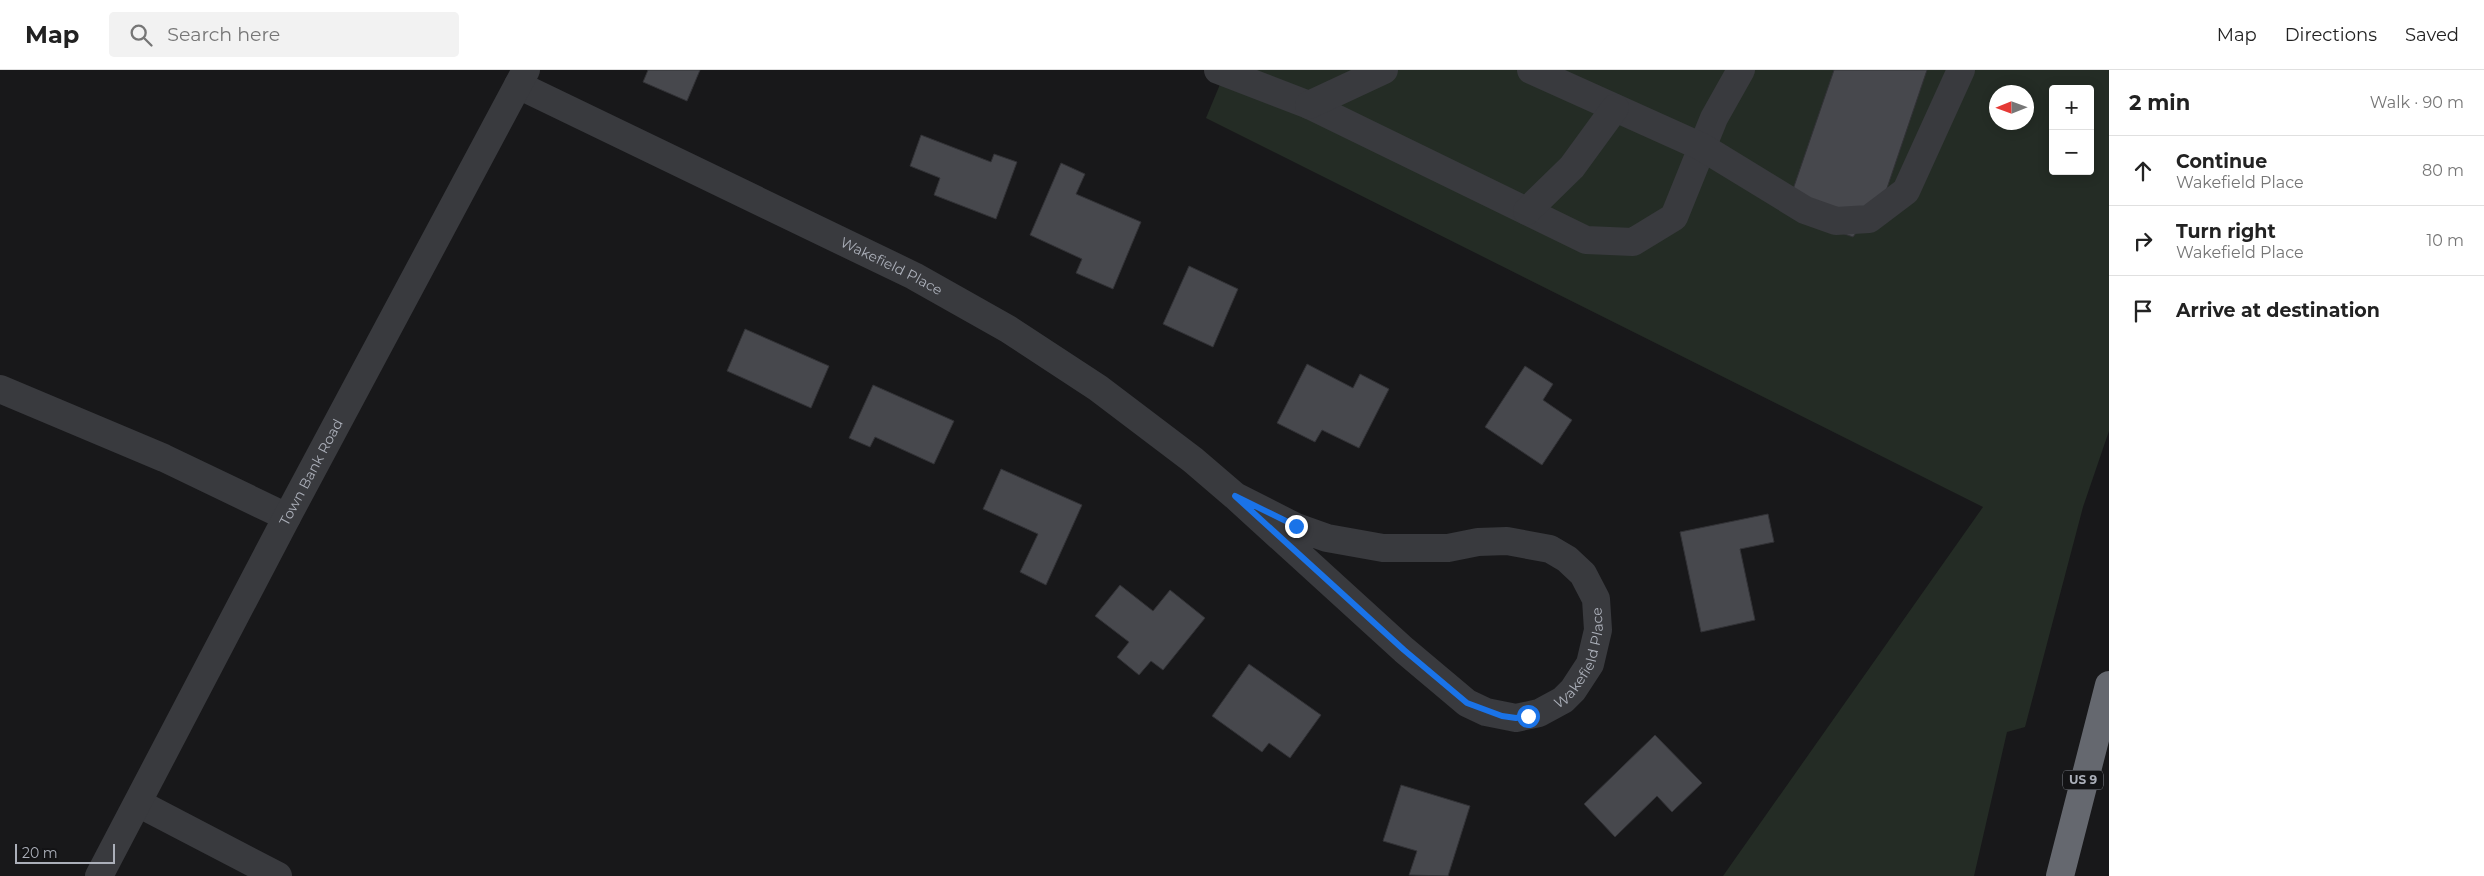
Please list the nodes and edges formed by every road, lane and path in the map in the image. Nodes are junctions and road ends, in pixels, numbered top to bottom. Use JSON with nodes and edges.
{"nodes":[{"id":1,"x":1218,"y":70,"type":"edge"},
{"id":2,"x":1384,"y":70,"type":"edge"},
{"id":3,"x":1531,"y":70,"type":"edge"},
{"id":4,"x":1741,"y":70,"type":"edge"},
{"id":5,"x":1961,"y":70,"type":"edge"},
{"id":6,"x":522,"y":78,"type":"edge"},
{"id":7,"x":1309,"y":105,"type":"junction"},
{"id":8,"x":1615,"y":108,"type":"junction"},
{"id":9,"x":1702,"y":147,"type":"junction"},
{"id":10,"x":1527,"y":211,"type":"junction"},
{"id":11,"x":0,"y":389,"type":"edge"},
{"id":12,"x":1235,"y":496,"type":"junction"},
{"id":13,"x":287,"y":517,"type":"junction"},
{"id":14,"x":2109,"y":685,"type":"edge"},
{"id":15,"x":138,"y":803,"type":"junction"},
{"id":16,"x":100,"y":876,"type":"edge"},
{"id":17,"x":278,"y":876,"type":"edge"},
{"id":18,"x":2060,"y":876,"type":"edge"}],
"edges":[{"from":1,"to":7,"type":"street"},
{"from":2,"to":7,"type":"street"},
{"from":3,"to":8,"type":"street"},
{"from":4,"to":9,"type":"street"},
{"from":5,"to":9,"type":"street"},
{"from":6,"to":12,"type":"street","name":"Wakefield Place"},
{"from":6,"to":13,"type":"street","name":"Town Bank Road"},
{"from":7,"to":10,"type":"street"},
{"from":8,"to":9,"type":"street"},
{"from":8,"to":10,"type":"street"},
{"from":9,"to":10,"type":"street"},
{"from":11,"to":13,"type":"street"},
{"from":12,"to":12,"type":"street","name":"Wakefield Place"},
{"from":13,"to":15,"type":"street","name":"Town Bank Road"},
{"from":14,"to":18,"type":"highway","number":"US 9"},
{"from":15,"to":16,"type":"street","name":"Town Bank Road"},
{"from":15,"to":17,"type":"street"}]}
